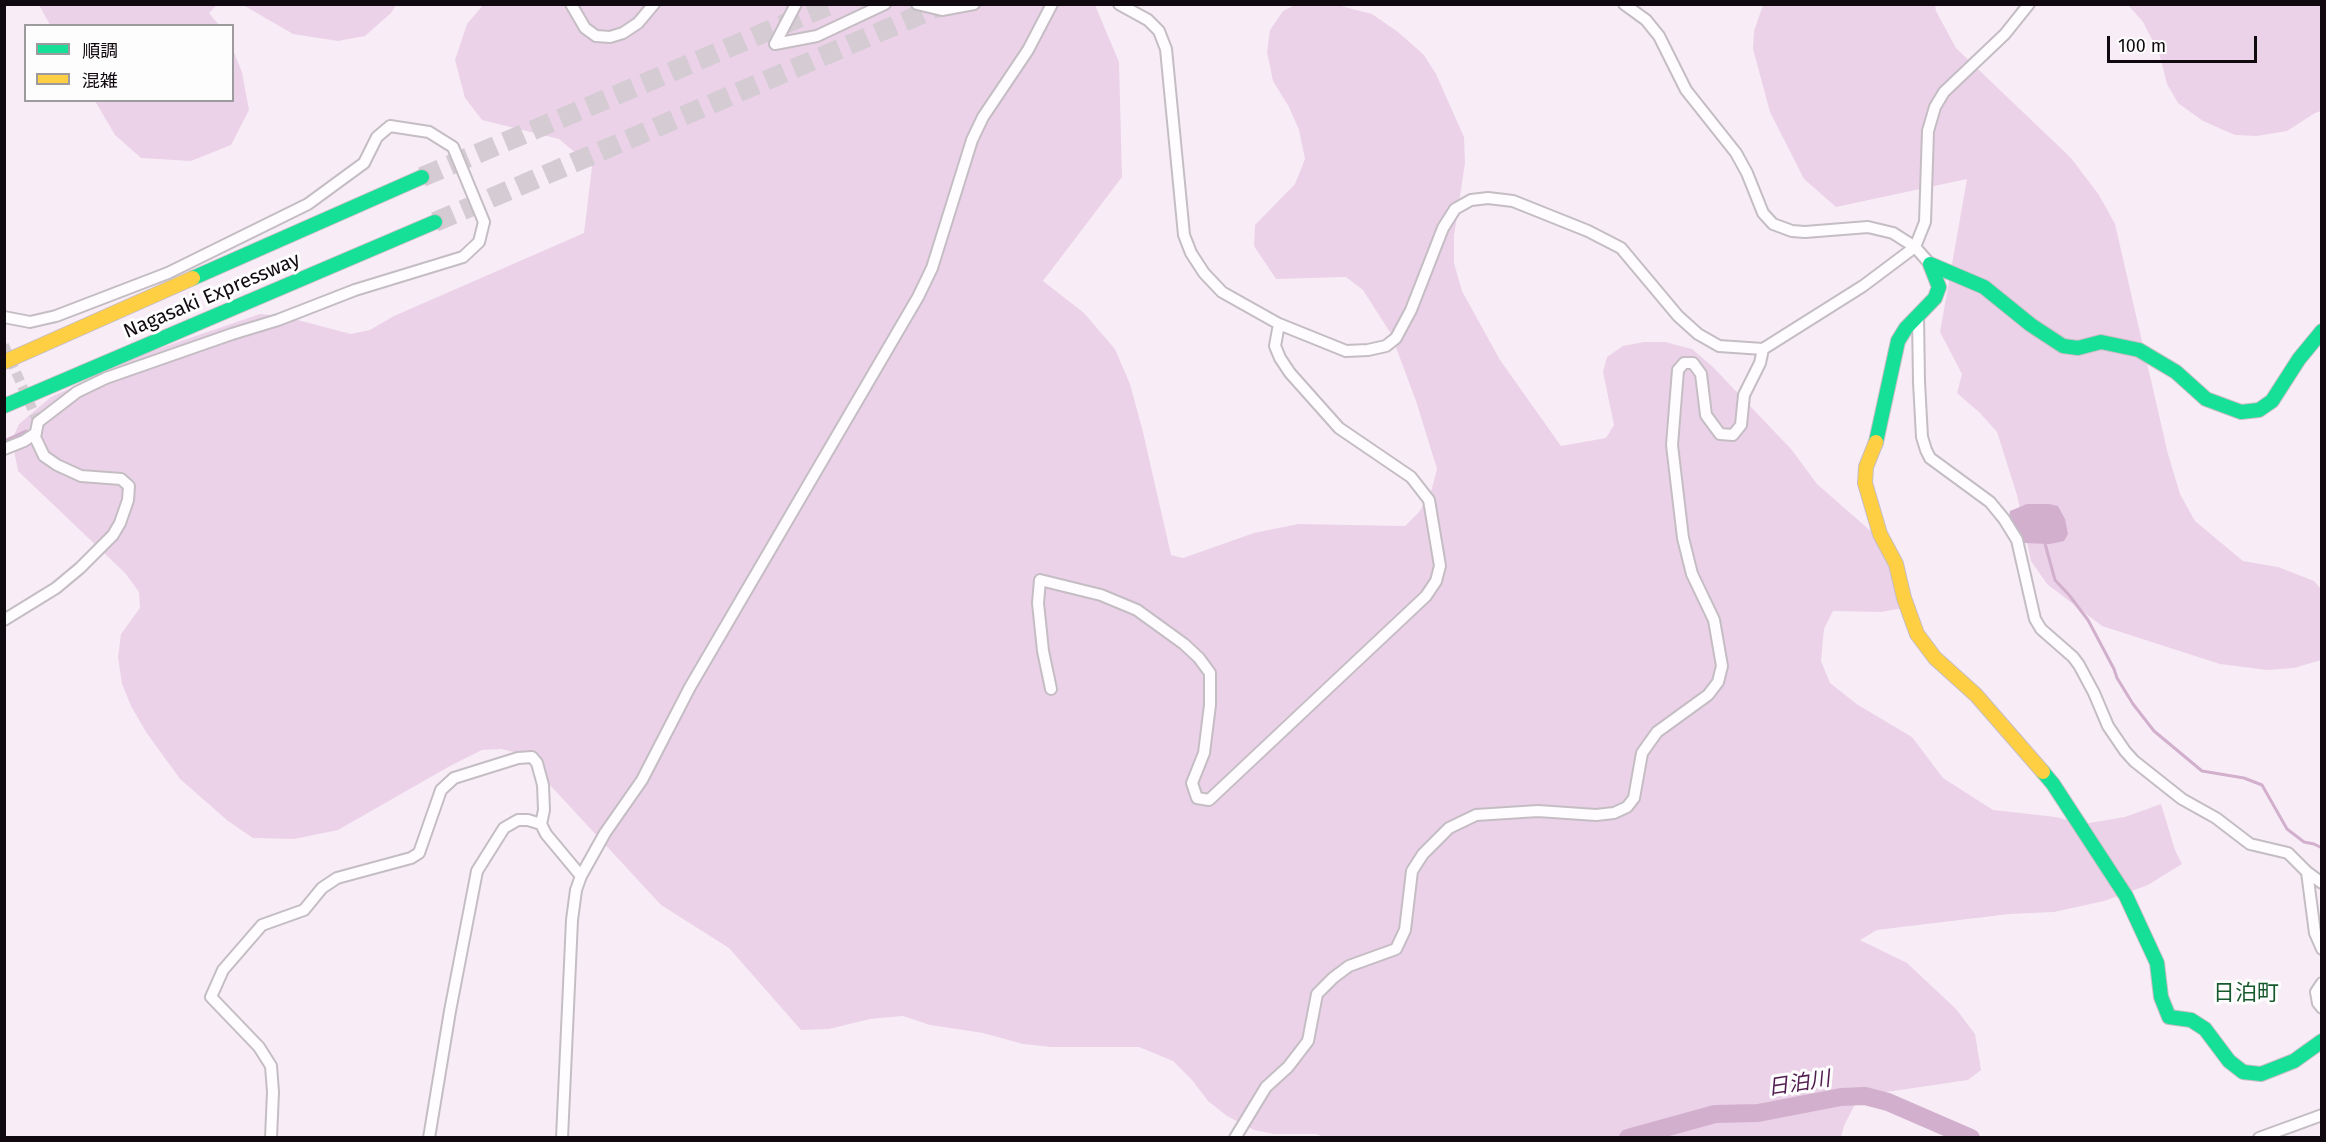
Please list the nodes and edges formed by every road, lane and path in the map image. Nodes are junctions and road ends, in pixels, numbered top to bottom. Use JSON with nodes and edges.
{"nodes":[{"id":1,"x":571,"y":4,"type":"edge"},
{"id":2,"x":654,"y":4,"type":"edge"},
{"id":3,"x":796,"y":4,"type":"edge"},
{"id":4,"x":885,"y":4,"type":"edge"},
{"id":5,"x":917,"y":4,"type":"edge"},
{"id":6,"x":974,"y":4,"type":"edge"},
{"id":7,"x":1053,"y":4,"type":"edge"},
{"id":8,"x":1119,"y":4,"type":"edge"},
{"id":9,"x":1624,"y":4,"type":"edge"},
{"id":10,"x":2028,"y":4,"type":"edge"},
{"id":11,"x":422,"y":177,"type":"tunnel mouth"},
{"id":12,"x":435,"y":222,"type":"tunnel mouth"},
{"id":13,"x":1915,"y":247,"type":"junction"},
{"id":14,"x":1930,"y":264,"type":"junction"},
{"id":15,"x":1918,"y":315,"type":"junction"},
{"id":16,"x":4,"y":317,"type":"edge"},
{"id":17,"x":1279,"y":324,"type":"junction"},
{"id":18,"x":2322,"y":331,"type":"edge"},
{"id":19,"x":1763,"y":349,"type":"junction"},
{"id":20,"x":4,"y":362,"type":"edge"},
{"id":21,"x":4,"y":406,"type":"edge"},
{"id":22,"x":36,"y":433,"type":"junction"},
{"id":23,"x":4,"y":450,"type":"edge"},
{"id":24,"x":4,"y":620,"type":"edge"},
{"id":25,"x":1051,"y":689,"type":"dead end"},
{"id":26,"x":541,"y":824,"type":"junction"},
{"id":27,"x":2307,"y":872,"type":"junction"},
{"id":28,"x":582,"y":876,"type":"junction"},
{"id":29,"x":2322,"y":883,"type":"edge"},
{"id":30,"x":2322,"y":949,"type":"edge"},
{"id":31,"x":2322,"y":983,"type":"edge"},
{"id":32,"x":2322,"y":1008,"type":"edge"},
{"id":33,"x":2322,"y":1041,"type":"edge"},
{"id":34,"x":2322,"y":1114,"type":"edge"},
{"id":35,"x":271,"y":1137,"type":"edge"},
{"id":36,"x":429,"y":1137,"type":"edge"},
{"id":37,"x":562,"y":1137,"type":"edge"},
{"id":38,"x":1235,"y":1137,"type":"edge"},
{"id":39,"x":2259,"y":1137,"type":"edge"}],
"edges":[{"from":1,"to":2,"type":"street"},
{"from":3,"to":4,"type":"street"},
{"from":5,"to":6,"type":"street"},
{"from":7,"to":28,"type":"street"},
{"from":8,"to":17,"type":"street"},
{"from":9,"to":13,"type":"street"},
{"from":10,"to":13,"type":"street"},
{"from":11,"to":20,"type":"main road","name":"Nagasaki Expressway"},
{"from":12,"to":21,"type":"main road","name":"Nagasaki Expressway"},
{"from":13,"to":14,"type":"street"},
{"from":13,"to":19,"type":"street"},
{"from":14,"to":15,"type":"main road"},
{"from":14,"to":18,"type":"main road"},
{"from":15,"to":27,"type":"street"},
{"from":15,"to":33,"type":"main road"},
{"from":16,"to":22,"type":"street"},
{"from":17,"to":19,"type":"street"},
{"from":17,"to":25,"type":"street"},
{"from":19,"to":38,"type":"street"},
{"from":22,"to":23,"type":"street"},
{"from":22,"to":24,"type":"street"},
{"from":26,"to":28,"type":"street"},
{"from":26,"to":35,"type":"street"},
{"from":26,"to":36,"type":"street"},
{"from":27,"to":29,"type":"street"},
{"from":27,"to":30,"type":"street"},
{"from":28,"to":37,"type":"street"},
{"from":31,"to":32,"type":"street"},
{"from":34,"to":39,"type":"street"}]}
